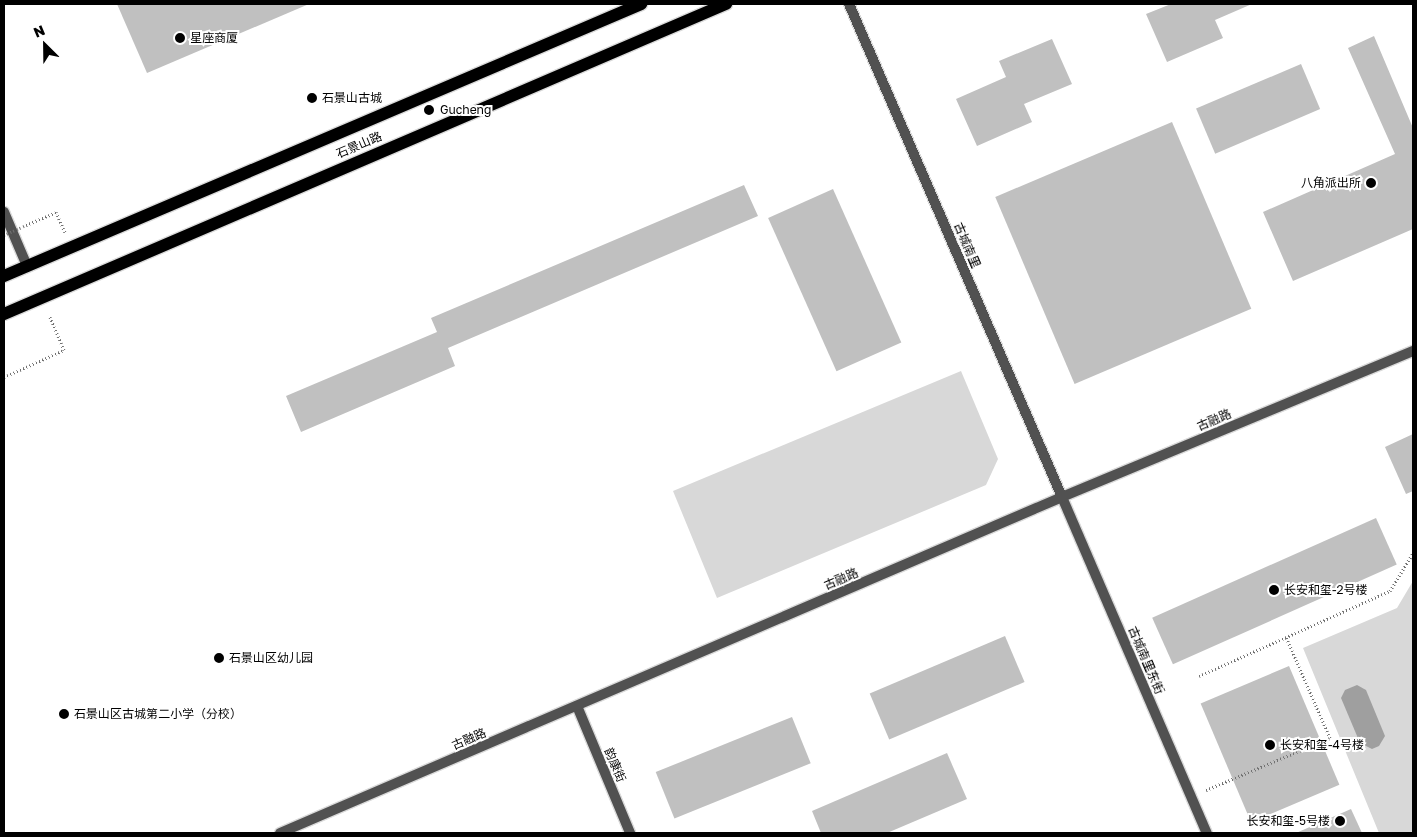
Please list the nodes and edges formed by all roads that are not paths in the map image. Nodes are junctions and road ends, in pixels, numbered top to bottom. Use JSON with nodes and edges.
{"nodes":[{"id":1,"x":641,"y":4,"type":"edge"},
{"id":2,"x":726,"y":4,"type":"edge"},
{"id":3,"x":849,"y":4,"type":"edge"},
{"id":4,"x":4,"y":212,"type":"edge"},
{"id":5,"x":27,"y":266,"type":"junction"},
{"id":6,"x":4,"y":276,"type":"edge"},
{"id":7,"x":4,"y":314,"type":"edge"},
{"id":8,"x":1413,"y":350,"type":"edge"},
{"id":9,"x":1062,"y":497,"type":"junction"},
{"id":10,"x":576,"y":706,"type":"junction"},
{"id":11,"x":280,"y":833,"type":"edge"},
{"id":12,"x":630,"y":833,"type":"edge"},
{"id":13,"x":1207,"y":833,"type":"edge"}],
"edges":[{"from":1,"to":5,"type":"main road","name":"石景山路"},
{"from":2,"to":7,"type":"main road","name":"石景山路"},
{"from":3,"to":9,"type":"street","name":"古城南里"},
{"from":4,"to":5,"type":"street"},
{"from":5,"to":6,"type":"main road","name":"石景山路"},
{"from":8,"to":9,"type":"street","name":"古融路"},
{"from":9,"to":10,"type":"street","name":"古融路"},
{"from":9,"to":13,"type":"street","name":"古城南里东街"},
{"from":10,"to":11,"type":"street","name":"古融路"},
{"from":10,"to":12,"type":"street","name":"韵康街"}]}
